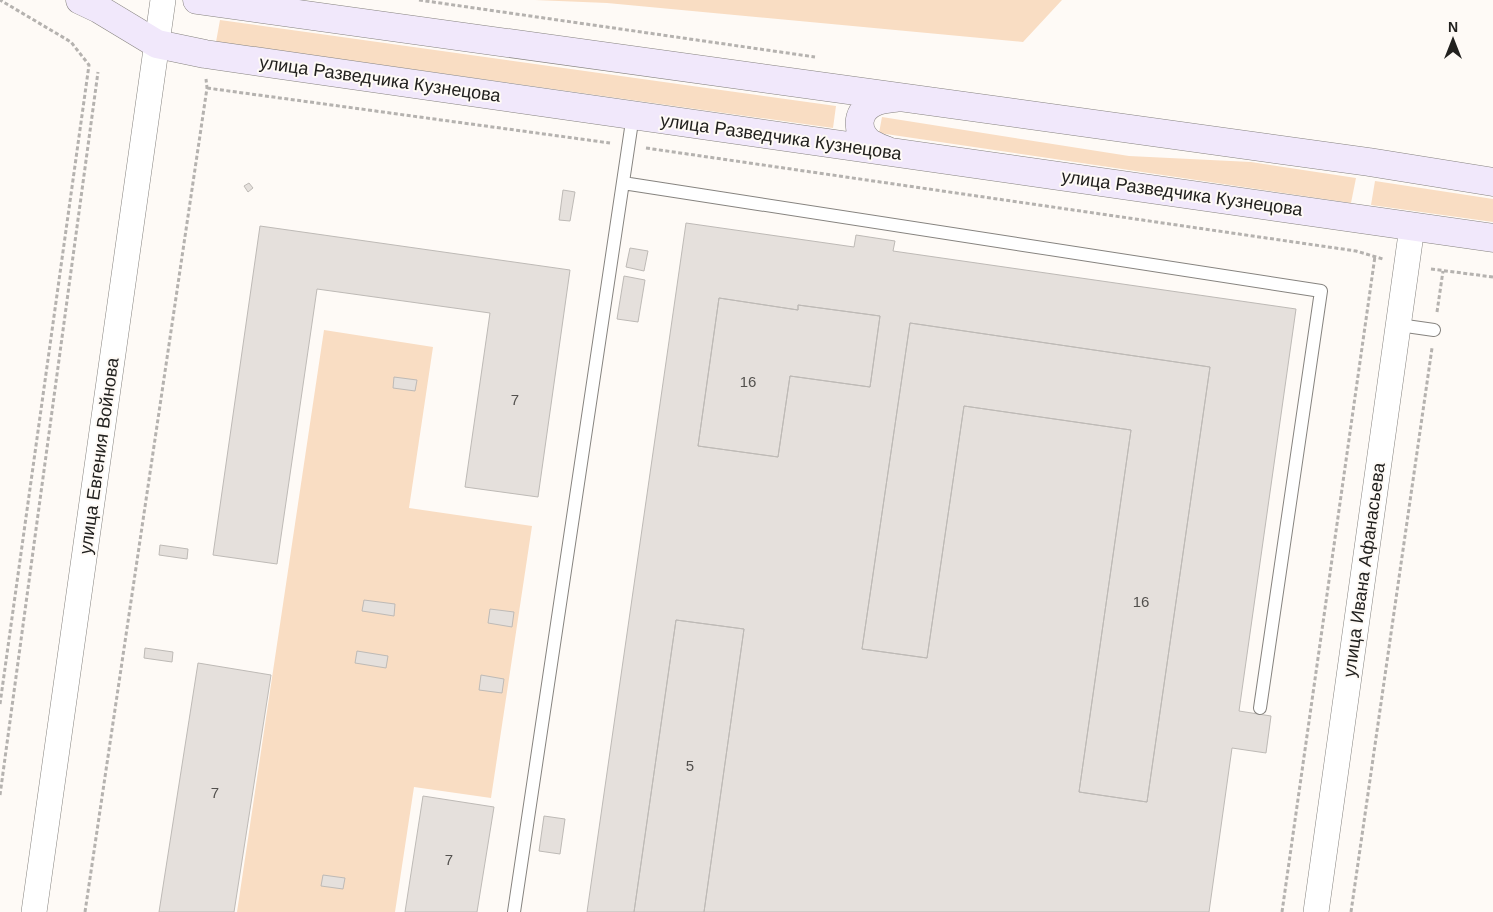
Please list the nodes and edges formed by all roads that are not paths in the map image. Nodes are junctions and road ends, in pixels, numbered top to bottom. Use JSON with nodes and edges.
{"nodes":[{"id":1,"x":80,"y":0,"type":"edge"},
{"id":2,"x":163,"y":0,"type":"edge"},
{"id":3,"x":197,"y":0,"type":"edge"},
{"id":4,"x":158,"y":44,"type":"junction"},
{"id":5,"x":896,"y":98,"type":"junction"},
{"id":6,"x":633,"y":115,"type":"junction"},
{"id":7,"x":890,"y":152,"type":"junction"},
{"id":8,"x":623,"y":182,"type":"junction"},
{"id":9,"x":1493,"y":182,"type":"edge"},
{"id":10,"x":1412,"y":227,"type":"junction"},
{"id":11,"x":1493,"y":238,"type":"edge"},
{"id":12,"x":1399,"y":325,"type":"junction"},
{"id":13,"x":1434,"y":330,"type":"road end"},
{"id":14,"x":1260,"y":708,"type":"dead end"},
{"id":15,"x":34,"y":912,"type":"edge"},
{"id":16,"x":514,"y":912,"type":"edge"},
{"id":17,"x":1316,"y":912,"type":"edge"}],
"edges":[{"from":1,"to":4,"type":"main road","name":"улица Разведчика Кузнецова"},
{"from":2,"to":4,"type":"street","name":"улица Евгения Войнова"},
{"from":3,"to":5,"type":"main road"},
{"from":4,"to":6,"type":"main road","name":"улица Разведчика Кузнецова"},
{"from":4,"to":15,"type":"street","name":"улица Евгения Войнова"},
{"from":5,"to":7,"type":"main road"},
{"from":5,"to":9,"type":"main road"},
{"from":6,"to":7,"type":"main road","name":"улица Разведчика Кузнецова"},
{"from":6,"to":8,"type":"lane"},
{"from":7,"to":10,"type":"main road","name":"улица Разведчика Кузнецова"},
{"from":8,"to":14,"type":"lane"},
{"from":8,"to":16,"type":"lane"},
{"from":10,"to":11,"type":"main road","name":"улица Разведчика Кузнецова"},
{"from":10,"to":12,"type":"street","name":"улица Ивана Афанасьева"},
{"from":12,"to":13,"type":"lane"},
{"from":12,"to":17,"type":"street","name":"улица Ивана Афанасьева"}]}
